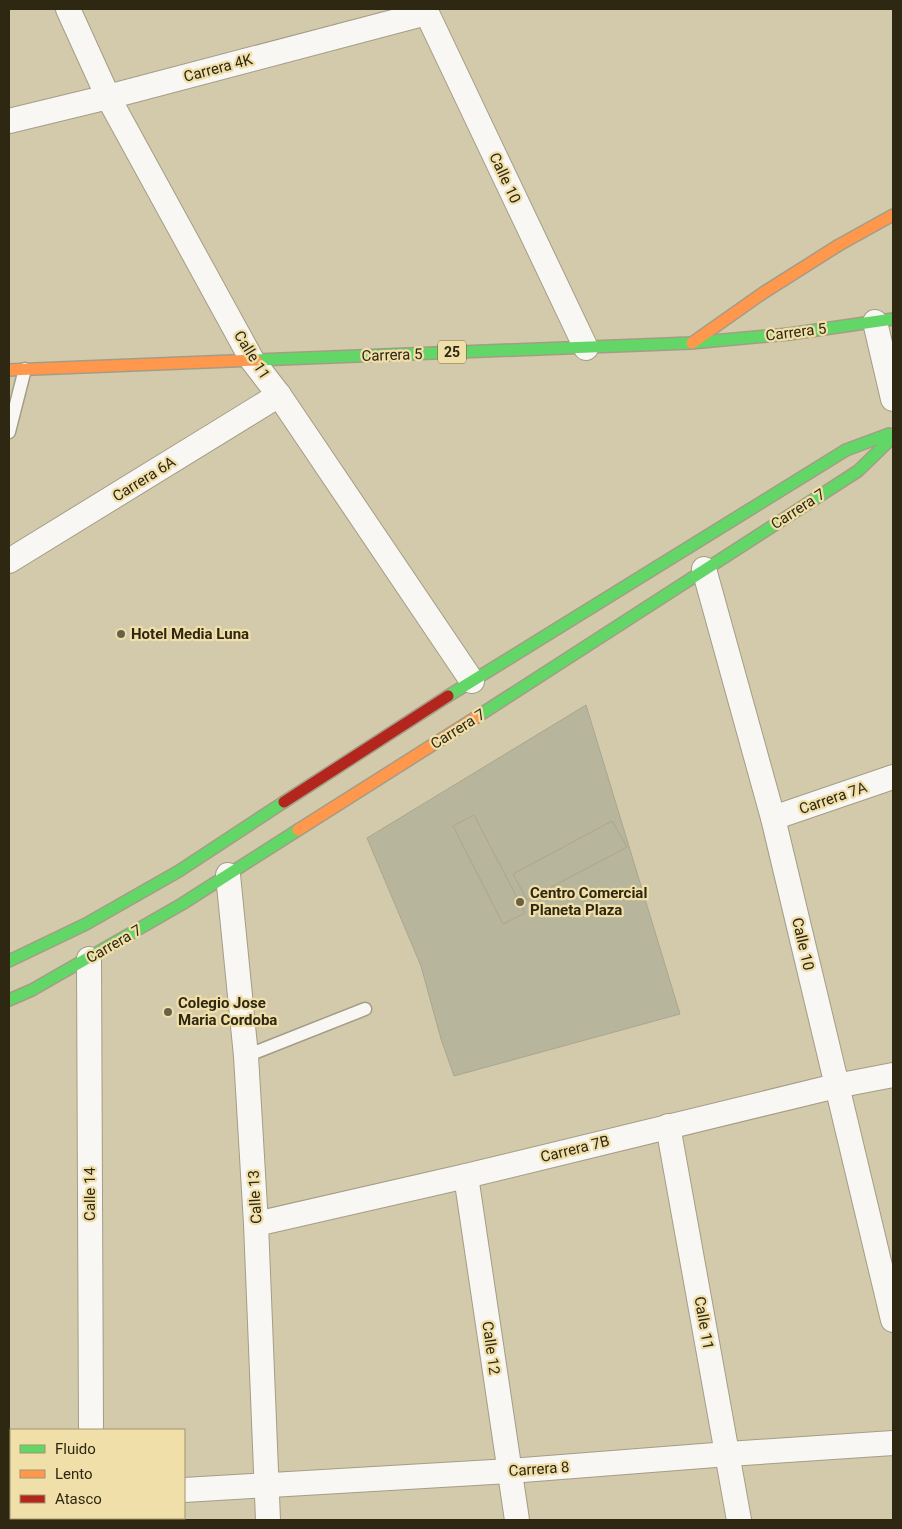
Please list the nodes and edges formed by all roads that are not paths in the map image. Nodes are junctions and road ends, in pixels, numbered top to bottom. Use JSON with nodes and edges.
{"nodes":[{"id":1,"x":68,"y":9,"type":"edge"},
{"id":2,"x":426,"y":11,"type":"edge"},
{"id":3,"x":108,"y":97,"type":"junction"},
{"id":4,"x":9,"y":121,"type":"edge"},
{"id":5,"x":893,"y":215,"type":"edge"},
{"id":6,"x":884,"y":320,"type":"edge"},
{"id":7,"x":691,"y":343,"type":"junction"},
{"id":8,"x":586,"y":348,"type":"junction"},
{"id":9,"x":252,"y":360,"type":"junction"},
{"id":10,"x":26,"y":369,"type":"junction"},
{"id":11,"x":9,"y":370,"type":"edge"},
{"id":12,"x":279,"y":395,"type":"junction"},
{"id":13,"x":893,"y":399,"type":"edge"},
{"id":14,"x":9,"y":432,"type":"edge"},
{"id":15,"x":893,"y":433,"type":"edge"},
{"id":16,"x":893,"y":437,"type":"edge"},
{"id":17,"x":9,"y":561,"type":"edge"},
{"id":18,"x":704,"y":569,"type":"junction"},
{"id":19,"x":472,"y":681,"type":"junction"},
{"id":20,"x":893,"y":777,"type":"edge"},
{"id":21,"x":773,"y":818,"type":"junction"},
{"id":22,"x":228,"y":875,"type":"junction"},
{"id":23,"x":89,"y":959,"type":"junction"},
{"id":24,"x":9,"y":960,"type":"edge"},
{"id":25,"x":9,"y":1000,"type":"edge"},
{"id":26,"x":365,"y":1009,"type":"dead end"},
{"id":27,"x":246,"y":1056,"type":"junction"},
{"id":28,"x":893,"y":1075,"type":"edge"},
{"id":29,"x":836,"y":1086,"type":"junction"},
{"id":30,"x":668,"y":1126,"type":"junction"},
{"id":31,"x":466,"y":1176,"type":"junction"},
{"id":32,"x":256,"y":1224,"type":"junction"},
{"id":33,"x":893,"y":1320,"type":"edge"},
{"id":34,"x":91,"y":1429,"type":"edge"},
{"id":35,"x":893,"y":1443,"type":"edge"},
{"id":36,"x":728,"y":1454,"type":"junction"},
{"id":37,"x":510,"y":1471,"type":"junction"},
{"id":38,"x":266,"y":1485,"type":"junction"},
{"id":39,"x":185,"y":1490,"type":"edge"},
{"id":40,"x":268,"y":1520,"type":"edge"},
{"id":41,"x":517,"y":1520,"type":"edge"},
{"id":42,"x":739,"y":1520,"type":"edge"}],
"edges":[{"from":1,"to":3,"type":"street","name":"Calle 11"},
{"from":2,"to":3,"type":"street","name":"Carrera 4K"},
{"from":2,"to":8,"type":"street","name":"Calle 10"},
{"from":3,"to":4,"type":"street","name":"Carrera 4K"},
{"from":3,"to":9,"type":"street","name":"Calle 11"},
{"from":5,"to":7,"type":"main road"},
{"from":6,"to":7,"type":"main road","name":"Carrera 5","number":"25"},
{"from":6,"to":13,"type":"street"},
{"from":7,"to":8,"type":"main road","name":"Carrera 5","number":"25"},
{"from":8,"to":9,"type":"main road","name":"Carrera 5","number":"25"},
{"from":9,"to":10,"type":"main road","name":"Carrera 5","number":"25"},
{"from":9,"to":12,"type":"street","name":"Calle 11"},
{"from":10,"to":11,"type":"main road","name":"Carrera 5","number":"25"},
{"from":10,"to":14,"type":"lane"},
{"from":12,"to":17,"type":"street","name":"Carrera 6A"},
{"from":12,"to":19,"type":"street","name":"Calle 11"},
{"from":15,"to":19,"type":"main road","name":"Carrera 7"},
{"from":16,"to":18,"type":"main road","name":"Carrera 7"},
{"from":18,"to":21,"type":"street","name":"Calle 10"},
{"from":18,"to":22,"type":"main road","name":"Carrera 7"},
{"from":19,"to":24,"type":"main road","name":"Carrera 7"},
{"from":20,"to":21,"type":"street","name":"Carrera 7A"},
{"from":21,"to":29,"type":"street","name":"Calle 10"},
{"from":22,"to":23,"type":"main road","name":"Carrera 7"},
{"from":22,"to":27,"type":"street","name":"Calle 13"},
{"from":23,"to":25,"type":"main road","name":"Carrera 7"},
{"from":23,"to":34,"type":"street","name":"Calle 14"},
{"from":26,"to":27,"type":"lane"},
{"from":27,"to":32,"type":"street","name":"Calle 13"},
{"from":28,"to":29,"type":"street","name":"Carrera 7B"},
{"from":29,"to":30,"type":"street","name":"Carrera 7B"},
{"from":29,"to":33,"type":"street","name":"Calle 10"},
{"from":30,"to":31,"type":"street","name":"Carrera 7B"},
{"from":30,"to":36,"type":"street","name":"Calle 11"},
{"from":31,"to":32,"type":"street","name":"Carrera 7B"},
{"from":31,"to":37,"type":"street","name":"Calle 12"},
{"from":32,"to":38,"type":"street","name":"Calle 13"},
{"from":35,"to":36,"type":"street","name":"Carrera 8"},
{"from":36,"to":37,"type":"street","name":"Carrera 8"},
{"from":36,"to":42,"type":"street","name":"Calle 11"},
{"from":37,"to":38,"type":"street","name":"Carrera 8"},
{"from":37,"to":41,"type":"street","name":"Calle 12"},
{"from":38,"to":39,"type":"street","name":"Carrera 8"},
{"from":38,"to":40,"type":"street","name":"Calle 13"}]}
